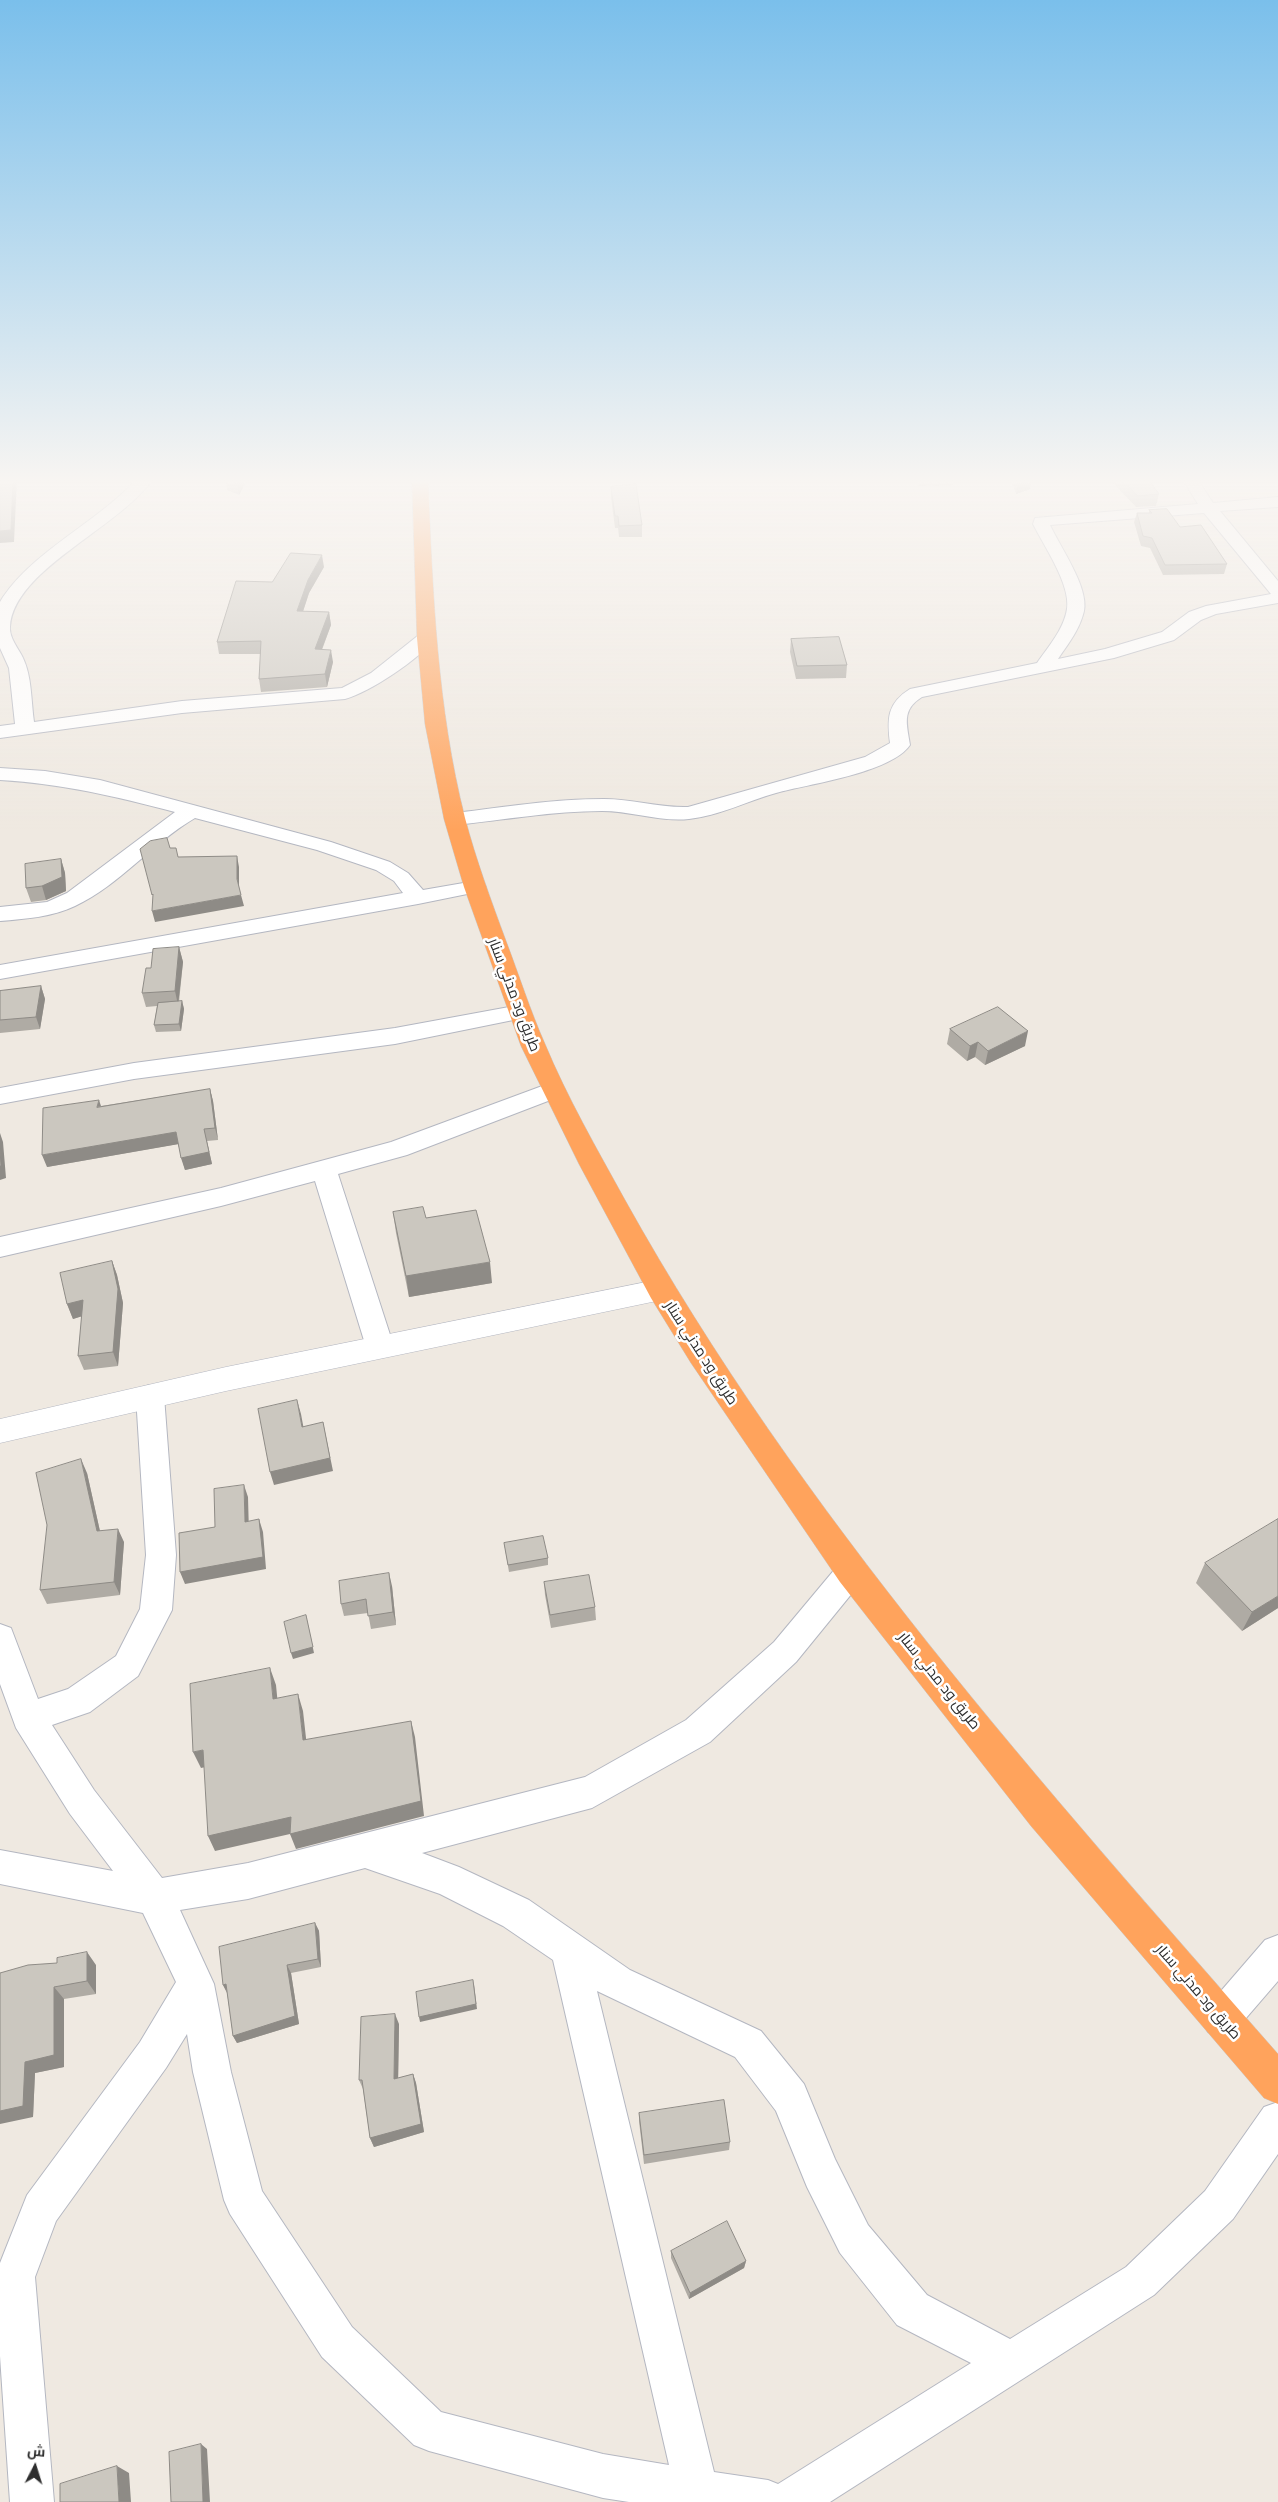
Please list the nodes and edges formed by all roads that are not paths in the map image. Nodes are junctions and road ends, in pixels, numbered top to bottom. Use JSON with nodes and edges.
{"nodes":[{"id":1,"x":9,"y":597,"type":"edge"},
{"id":2,"x":424,"y":597,"type":"edge"},
{"id":3,"x":1076,"y":597,"type":"edge"},
{"id":4,"x":1278,"y":598,"type":"edge"},
{"id":5,"x":0,"y":630,"type":"edge"},
{"id":6,"x":426,"y":638,"type":"junction"},
{"id":7,"x":1044,"y":666,"type":"junction"},
{"id":8,"x":24,"y":728,"type":"junction"},
{"id":9,"x":0,"y":732,"type":"edge"},
{"id":10,"x":0,"y":774,"type":"edge"},
{"id":11,"x":190,"y":812,"type":"junction"},
{"id":12,"x":455,"y":819,"type":"junction"},
{"id":13,"x":475,"y":887,"type":"junction"},
{"id":14,"x":418,"y":898,"type":"junction"},
{"id":15,"x":0,"y":914,"type":"edge"},
{"id":16,"x":0,"y":972,"type":"edge"},
{"id":17,"x":520,"y":1012,"type":"junction"},
{"id":18,"x":553,"y":1090,"type":"junction"},
{"id":19,"x":0,"y":1096,"type":"edge"},
{"id":20,"x":324,"y":1170,"type":"junction"},
{"id":21,"x":0,"y":1247,"type":"edge"},
{"id":22,"x":661,"y":1290,"type":"junction"},
{"id":23,"x":380,"y":1347,"type":"junction"},
{"id":24,"x":150,"y":1396,"type":"junction"},
{"id":25,"x":0,"y":1430,"type":"edge"},
{"id":26,"x":851,"y":1572,"type":"junction"},
{"id":27,"x":0,"y":1638,"type":"edge"},
{"id":28,"x":28,"y":1716,"type":"junction"},
{"id":29,"x":365,"y":1851,"type":"junction"},
{"id":30,"x":0,"y":1867,"type":"edge"},
{"id":31,"x":154,"y":1897,"type":"junction"},
{"id":32,"x":569,"y":1950,"type":"junction"},
{"id":33,"x":1278,"y":1953,"type":"edge"},
{"id":34,"x":196,"y":1984,"type":"junction"},
{"id":35,"x":1221,"y":2019,"type":"junction"},
{"id":36,"x":1278,"y":2084,"type":"edge"},
{"id":37,"x":1278,"y":2120,"type":"edge"},
{"id":38,"x":7,"y":2281,"type":"edge"},
{"id":39,"x":1010,"y":2362,"type":"junction"},
{"id":40,"x":697,"y":2491,"type":"junction"},
{"id":41,"x":32,"y":2502,"type":"edge"},
{"id":42,"x":768,"y":2502,"type":"edge"},
{"id":43,"x":790,"y":2502,"type":"edge"}],
"edges":[{"from":1,"to":5,"type":"street"},
{"from":2,"to":6,"type":"highway","name":"طريق ود مدني سنار"},
{"from":3,"to":7,"type":"street"},
{"from":4,"to":7,"type":"street"},
{"from":5,"to":8,"type":"street"},
{"from":6,"to":8,"type":"street"},
{"from":6,"to":12,"type":"highway","name":"طريق ود مدني سنار"},
{"from":7,"to":12,"type":"street"},
{"from":8,"to":9,"type":"street"},
{"from":10,"to":11,"type":"street"},
{"from":11,"to":14,"type":"street"},
{"from":11,"to":15,"type":"street"},
{"from":12,"to":13,"type":"highway","name":"طريق ود مدني سنار"},
{"from":13,"to":14,"type":"street"},
{"from":13,"to":17,"type":"highway","name":"طريق ود مدني سنار"},
{"from":14,"to":16,"type":"street"},
{"from":17,"to":18,"type":"highway","name":"طريق ود مدني سنار"},
{"from":17,"to":19,"type":"street"},
{"from":18,"to":20,"type":"street"},
{"from":18,"to":22,"type":"highway","name":"طريق ود مدني سنار"},
{"from":20,"to":21,"type":"street"},
{"from":20,"to":23,"type":"street"},
{"from":22,"to":23,"type":"street"},
{"from":22,"to":26,"type":"highway","name":"طريق ود مدني سنار"},
{"from":23,"to":24,"type":"street"},
{"from":24,"to":25,"type":"street"},
{"from":24,"to":28,"type":"street"},
{"from":26,"to":29,"type":"street"},
{"from":26,"to":35,"type":"highway","name":"طريق ود مدني سنار"},
{"from":27,"to":28,"type":"street"},
{"from":28,"to":31,"type":"street"},
{"from":29,"to":31,"type":"street"},
{"from":29,"to":32,"type":"street"},
{"from":30,"to":31,"type":"street"},
{"from":31,"to":34,"type":"street"},
{"from":32,"to":39,"type":"street"},
{"from":32,"to":40,"type":"street"},
{"from":33,"to":35,"type":"street"},
{"from":34,"to":38,"type":"street"},
{"from":34,"to":40,"type":"street"},
{"from":35,"to":36,"type":"highway","name":"طريق ود مدني سنار"},
{"from":37,"to":39,"type":"street"},
{"from":38,"to":41,"type":"street"},
{"from":39,"to":43,"type":"street"},
{"from":40,"to":42,"type":"street"}]}
